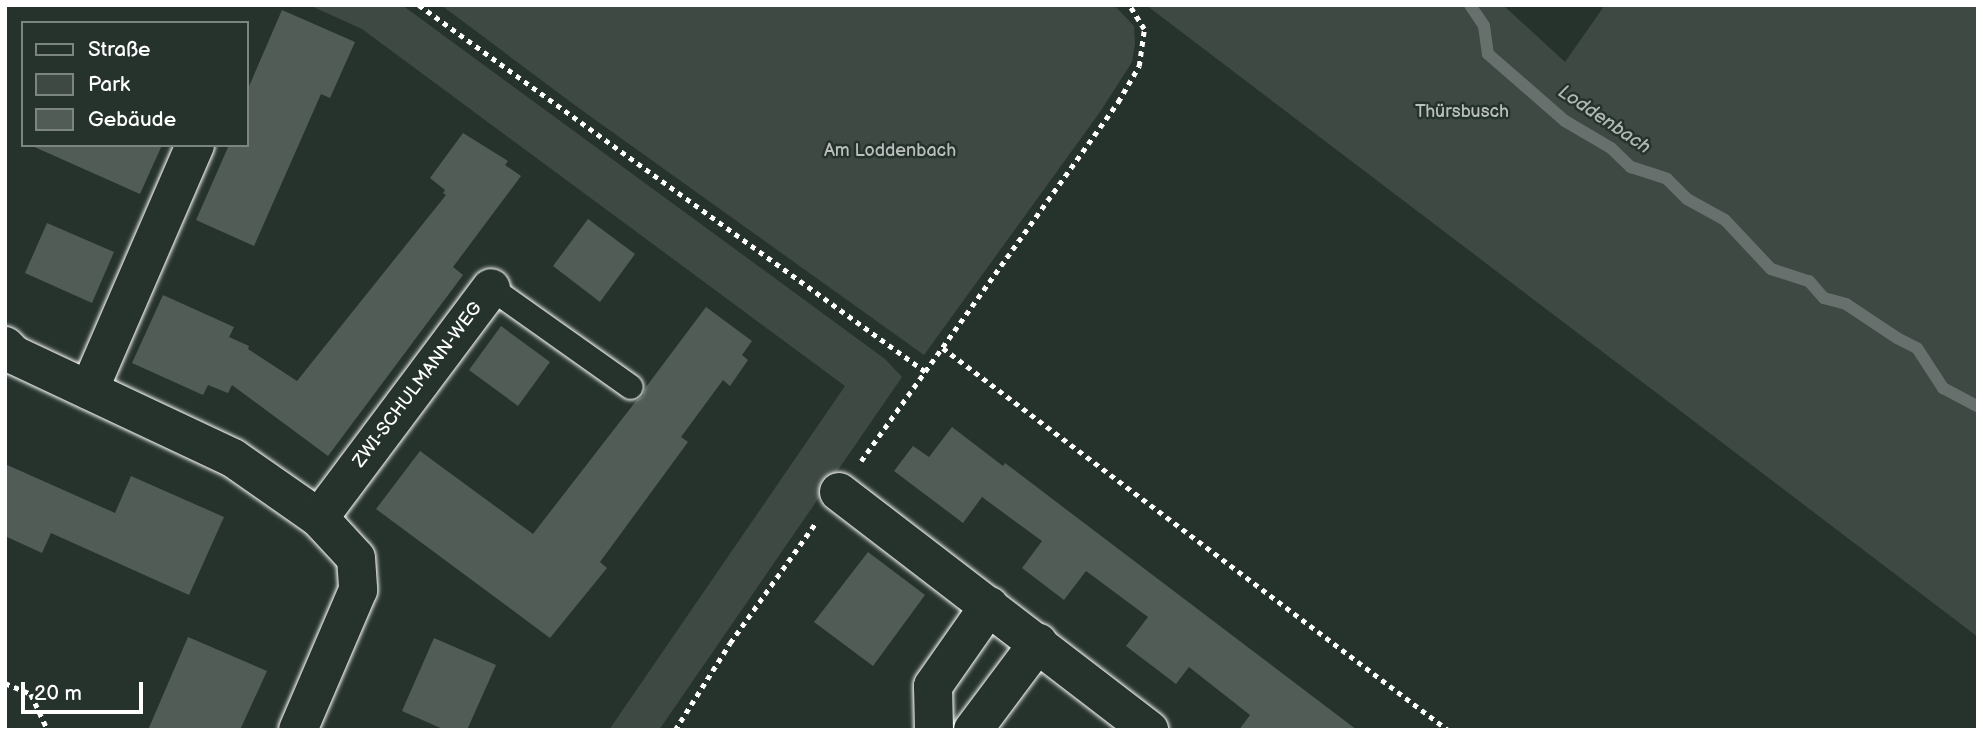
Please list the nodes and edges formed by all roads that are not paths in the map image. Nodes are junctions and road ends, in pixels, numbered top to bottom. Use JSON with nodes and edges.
{"nodes":[{"id":1,"x":194,"y":147,"type":"edge"},
{"id":2,"x":491,"y":288,"type":"joint"},
{"id":3,"x":5,"y":346,"type":"edge"},
{"id":4,"x":631,"y":387,"type":"dead end"},
{"id":5,"x":89,"y":390,"type":"junction"},
{"id":6,"x":839,"y":492,"type":"road end"},
{"id":7,"x":319,"y":518,"type":"junction"},
{"id":8,"x":989,"y":606,"type":"junction"},
{"id":9,"x":1038,"y":643,"type":"junction"},
{"id":10,"x":298,"y":730,"type":"edge"},
{"id":11,"x":934,"y":730,"type":"edge"},
{"id":12,"x":973,"y":730,"type":"edge"},
{"id":13,"x":1149,"y":730,"type":"edge"}],
"edges":[{"from":1,"to":5,"type":"street"},
{"from":2,"to":4,"type":"lane","name":"ZWI-SCHULMANN-WEG"},
{"from":2,"to":7,"type":"street","name":"ZWI-SCHULMANN-WEG"},
{"from":3,"to":5,"type":"street"},
{"from":5,"to":7,"type":"street"},
{"from":6,"to":8,"type":"street"},
{"from":7,"to":10,"type":"street"},
{"from":8,"to":9,"type":"street"},
{"from":8,"to":11,"type":"street"},
{"from":9,"to":12,"type":"street"},
{"from":9,"to":13,"type":"street"}]}
